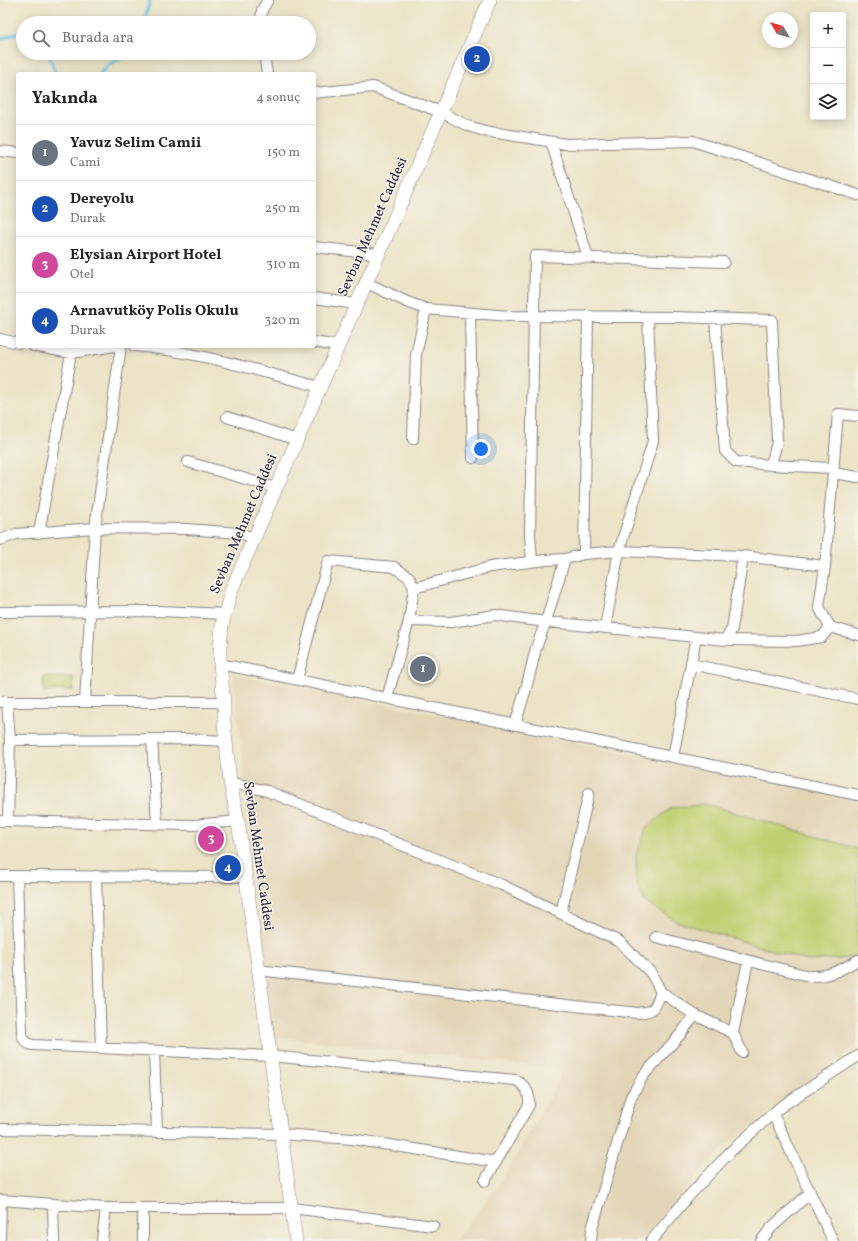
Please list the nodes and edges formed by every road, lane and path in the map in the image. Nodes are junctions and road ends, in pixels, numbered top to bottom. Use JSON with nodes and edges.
{"nodes":[{"id":1,"x":268,"y":0,"type":"edge"},
{"id":2,"x":490,"y":0,"type":"edge"},
{"id":3,"x":262,"y":16,"type":"edge"},
{"id":4,"x":265,"y":60,"type":"edge"},
{"id":5,"x":267,"y":72,"type":"edge"},
{"id":6,"x":316,"y":93,"type":"edge"},
{"id":7,"x":441,"y":112,"type":"junction"},
{"id":8,"x":551,"y":142,"type":"junction"},
{"id":9,"x":0,"y":151,"type":"edge"},
{"id":10,"x":16,"y":153,"type":"edge"},
{"id":11,"x":858,"y":195,"type":"edge"},
{"id":12,"x":316,"y":247,"type":"edge"},
{"id":13,"x":378,"y":254,"type":"junction"},
{"id":14,"x":588,"y":257,"type":"junction"},
{"id":15,"x":724,"y":262,"type":"dead end"},
{"id":16,"x":366,"y":282,"type":"junction"},
{"id":17,"x":316,"y":298,"type":"edge"},
{"id":18,"x":356,"y":304,"type":"junction"},
{"id":19,"x":426,"y":309,"type":"junction"},
{"id":20,"x":470,"y":313,"type":"junction"},
{"id":21,"x":534,"y":316,"type":"junction"},
{"id":22,"x":588,"y":316,"type":"junction"},
{"id":23,"x":648,"y":317,"type":"junction"},
{"id":24,"x":715,"y":318,"type":"junction"},
{"id":25,"x":0,"y":339,"type":"edge"},
{"id":26,"x":316,"y":342,"type":"edge"},
{"id":27,"x":16,"y":343,"type":"edge"},
{"id":28,"x":337,"y":346,"type":"junction"},
{"id":29,"x":42,"y":348,"type":"edge"},
{"id":30,"x":87,"y":348,"type":"edge"},
{"id":31,"x":121,"y":348,"type":"edge"},
{"id":32,"x":159,"y":348,"type":"edge"},
{"id":33,"x":71,"y":354,"type":"junction"},
{"id":34,"x":320,"y":387,"type":"junction"},
{"id":35,"x":858,"y":416,"type":"edge"},
{"id":36,"x":227,"y":417,"type":"dead end"},
{"id":37,"x":413,"y":439,"type":"dead end"},
{"id":38,"x":297,"y":440,"type":"junction"},
{"id":39,"x":473,"y":458,"type":"dead end"},
{"id":40,"x":188,"y":462,"type":"dead end"},
{"id":41,"x":771,"y":465,"type":"junction"},
{"id":42,"x":833,"y":470,"type":"junction"},
{"id":43,"x":858,"y":477,"type":"edge"},
{"id":44,"x":276,"y":488,"type":"junction"},
{"id":45,"x":96,"y":528,"type":"junction"},
{"id":46,"x":39,"y":533,"type":"junction"},
{"id":47,"x":254,"y":538,"type":"junction"},
{"id":48,"x":0,"y":540,"type":"edge"},
{"id":49,"x":619,"y":551,"type":"junction"},
{"id":50,"x":584,"y":554,"type":"junction"},
{"id":51,"x":743,"y":556,"type":"junction"},
{"id":52,"x":564,"y":559,"type":"junction"},
{"id":53,"x":532,"y":561,"type":"junction"},
{"id":54,"x":825,"y":566,"type":"junction"},
{"id":55,"x":414,"y":588,"type":"junction"},
{"id":56,"x":90,"y":611,"type":"junction"},
{"id":57,"x":0,"y":612,"type":"edge"},
{"id":58,"x":225,"y":614,"type":"junction"},
{"id":59,"x":409,"y":621,"type":"junction"},
{"id":60,"x":546,"y":621,"type":"junction"},
{"id":61,"x":830,"y":627,"type":"junction"},
{"id":62,"x":605,"y":628,"type":"junction"},
{"id":63,"x":858,"y":635,"type":"edge"},
{"id":64,"x":696,"y":637,"type":"junction"},
{"id":65,"x":725,"y":640,"type":"junction"},
{"id":66,"x":220,"y":664,"type":"junction"},
{"id":67,"x":691,"y":664,"type":"junction"},
{"id":68,"x":297,"y":680,"type":"junction"},
{"id":69,"x":387,"y":698,"type":"junction"},
{"id":70,"x":858,"y":699,"type":"edge"},
{"id":71,"x":4,"y":702,"type":"edge"},
{"id":72,"x":85,"y":702,"type":"junction"},
{"id":73,"x":224,"y":702,"type":"junction"},
{"id":74,"x":516,"y":725,"type":"junction"},
{"id":75,"x":152,"y":739,"type":"junction"},
{"id":76,"x":10,"y":740,"type":"junction"},
{"id":77,"x":227,"y":741,"type":"junction"},
{"id":78,"x":673,"y":757,"type":"junction"},
{"id":79,"x":230,"y":782,"type":"junction"},
{"id":80,"x":589,"y":793,"type":"dead end"},
{"id":81,"x":858,"y":795,"type":"edge"},
{"id":82,"x":4,"y":821,"type":"edge"},
{"id":83,"x":238,"y":821,"type":"junction"},
{"id":84,"x":157,"y":824,"type":"junction"},
{"id":85,"x":0,"y":876,"type":"edge"},
{"id":86,"x":17,"y":876,"type":"junction"},
{"id":87,"x":96,"y":876,"type":"junction"},
{"id":88,"x":245,"y":877,"type":"junction"},
{"id":89,"x":560,"y":913,"type":"junction"},
{"id":90,"x":656,"y":937,"type":"dead end"},
{"id":91,"x":858,"y":960,"type":"edge"},
{"id":92,"x":748,"y":961,"type":"junction"},
{"id":93,"x":258,"y":970,"type":"junction"},
{"id":94,"x":660,"y":992,"type":"junction"},
{"id":95,"x":695,"y":1015,"type":"junction"},
{"id":96,"x":733,"y":1033,"type":"junction"},
{"id":97,"x":101,"y":1048,"type":"junction"},
{"id":98,"x":154,"y":1051,"type":"junction"},
{"id":99,"x":742,"y":1052,"type":"dead end"},
{"id":100,"x":270,"y":1056,"type":"junction"},
{"id":101,"x":858,"y":1056,"type":"edge"},
{"id":102,"x":773,"y":1114,"type":"junction"},
{"id":103,"x":0,"y":1129,"type":"edge"},
{"id":104,"x":157,"y":1132,"type":"junction"},
{"id":105,"x":281,"y":1134,"type":"junction"},
{"id":106,"x":496,"y":1162,"type":"junction"},
{"id":107,"x":485,"y":1181,"type":"dead end"},
{"id":108,"x":810,"y":1193,"type":"junction"},
{"id":109,"x":53,"y":1204,"type":"junction"},
{"id":110,"x":106,"y":1208,"type":"junction"},
{"id":111,"x":143,"y":1208,"type":"junction"},
{"id":112,"x":292,"y":1208,"type":"junction"},
{"id":113,"x":433,"y":1226,"type":"dead end"},
{"id":114,"x":0,"y":1238,"type":"edge"},
{"id":115,"x":54,"y":1241,"type":"edge"},
{"id":116,"x":102,"y":1241,"type":"edge"},
{"id":117,"x":143,"y":1241,"type":"edge"},
{"id":118,"x":296,"y":1241,"type":"edge"},
{"id":119,"x":591,"y":1241,"type":"edge"},
{"id":120,"x":650,"y":1241,"type":"edge"},
{"id":121,"x":762,"y":1241,"type":"edge"},
{"id":122,"x":833,"y":1241,"type":"edge"}],
"edges":[{"from":1,"to":3,"type":"street"},
{"from":2,"to":7,"type":"main road","name":"Sevban Mehmet Caddesi"},
{"from":4,"to":5,"type":"street"},
{"from":6,"to":7,"type":"street"},
{"from":7,"to":8,"type":"street"},
{"from":7,"to":13,"type":"main road","name":"Sevban Mehmet Caddesi"},
{"from":8,"to":11,"type":"street"},
{"from":8,"to":14,"type":"street"},
{"from":9,"to":10,"type":"street"},
{"from":12,"to":13,"type":"street"},
{"from":13,"to":16,"type":"main road","name":"Sevban Mehmet Caddesi"},
{"from":14,"to":15,"type":"street"},
{"from":14,"to":21,"type":"street"},
{"from":16,"to":18,"type":"main road","name":"Sevban Mehmet Caddesi"},
{"from":16,"to":19,"type":"street"},
{"from":17,"to":18,"type":"street"},
{"from":18,"to":28,"type":"main road","name":"Sevban Mehmet Caddesi"},
{"from":19,"to":20,"type":"street"},
{"from":19,"to":37,"type":"street"},
{"from":20,"to":21,"type":"street"},
{"from":20,"to":39,"type":"street"},
{"from":21,"to":22,"type":"street"},
{"from":21,"to":53,"type":"street"},
{"from":22,"to":23,"type":"street"},
{"from":22,"to":50,"type":"street"},
{"from":23,"to":24,"type":"street"},
{"from":23,"to":49,"type":"street"},
{"from":24,"to":41,"type":"street"},
{"from":24,"to":41,"type":"street"},
{"from":25,"to":27,"type":"street"},
{"from":26,"to":28,"type":"street"},
{"from":28,"to":34,"type":"main road","name":"Sevban Mehmet Caddesi"},
{"from":29,"to":33,"type":"street"},
{"from":30,"to":33,"type":"street"},
{"from":31,"to":45,"type":"street"},
{"from":32,"to":34,"type":"street"},
{"from":33,"to":46,"type":"street"},
{"from":34,"to":38,"type":"main road","name":"Sevban Mehmet Caddesi"},
{"from":35,"to":42,"type":"street"},
{"from":36,"to":38,"type":"street"},
{"from":38,"to":44,"type":"main road","name":"Sevban Mehmet Caddesi"},
{"from":40,"to":44,"type":"street"},
{"from":41,"to":42,"type":"street"},
{"from":42,"to":43,"type":"street"},
{"from":42,"to":54,"type":"street"},
{"from":44,"to":47,"type":"main road","name":"Sevban Mehmet Caddesi"},
{"from":45,"to":46,"type":"street"},
{"from":45,"to":47,"type":"street"},
{"from":45,"to":56,"type":"street"},
{"from":46,"to":48,"type":"street"},
{"from":47,"to":58,"type":"main road","name":"Sevban Mehmet Caddesi"},
{"from":49,"to":50,"type":"street"},
{"from":49,"to":51,"type":"street"},
{"from":49,"to":62,"type":"street"},
{"from":50,"to":52,"type":"street"},
{"from":51,"to":54,"type":"street"},
{"from":51,"to":65,"type":"street"},
{"from":52,"to":53,"type":"street"},
{"from":52,"to":60,"type":"street"},
{"from":53,"to":55,"type":"street"},
{"from":54,"to":61,"type":"street"},
{"from":55,"to":59,"type":"street"},
{"from":55,"to":68,"type":"street"},
{"from":56,"to":57,"type":"street"},
{"from":56,"to":58,"type":"street"},
{"from":56,"to":72,"type":"street"},
{"from":58,"to":66,"type":"main road","name":"Sevban Mehmet Caddesi"},
{"from":59,"to":60,"type":"street"},
{"from":59,"to":69,"type":"street"},
{"from":60,"to":62,"type":"street"},
{"from":60,"to":74,"type":"street"},
{"from":61,"to":63,"type":"street"},
{"from":61,"to":65,"type":"street"},
{"from":62,"to":64,"type":"street"},
{"from":64,"to":65,"type":"street"},
{"from":64,"to":67,"type":"street"},
{"from":66,"to":68,"type":"street"},
{"from":66,"to":73,"type":"main road","name":"Sevban Mehmet Caddesi"},
{"from":67,"to":70,"type":"street"},
{"from":67,"to":78,"type":"street"},
{"from":68,"to":69,"type":"street"},
{"from":69,"to":74,"type":"street"},
{"from":71,"to":72,"type":"street"},
{"from":71,"to":76,"type":"street"},
{"from":72,"to":73,"type":"street"},
{"from":73,"to":77,"type":"main road","name":"Sevban Mehmet Caddesi"},
{"from":74,"to":78,"type":"street"},
{"from":75,"to":76,"type":"street"},
{"from":75,"to":77,"type":"street"},
{"from":75,"to":84,"type":"street"},
{"from":76,"to":82,"type":"street"},
{"from":77,"to":79,"type":"main road","name":"Sevban Mehmet Caddesi"},
{"from":78,"to":81,"type":"street"},
{"from":79,"to":83,"type":"main road","name":"Sevban Mehmet Caddesi"},
{"from":79,"to":89,"type":"street"},
{"from":80,"to":89,"type":"street"},
{"from":82,"to":84,"type":"street"},
{"from":83,"to":84,"type":"street"},
{"from":83,"to":88,"type":"main road","name":"Sevban Mehmet Caddesi"},
{"from":85,"to":86,"type":"street"},
{"from":86,"to":87,"type":"street"},
{"from":86,"to":97,"type":"street"},
{"from":87,"to":88,"type":"street"},
{"from":87,"to":97,"type":"street"},
{"from":88,"to":93,"type":"main road","name":"Sevban Mehmet Caddesi"},
{"from":89,"to":94,"type":"street"},
{"from":90,"to":92,"type":"street"},
{"from":91,"to":92,"type":"street"},
{"from":92,"to":96,"type":"street"},
{"from":93,"to":94,"type":"street"},
{"from":93,"to":100,"type":"main road","name":"Sevban Mehmet Caddesi"},
{"from":94,"to":95,"type":"street"},
{"from":95,"to":96,"type":"street"},
{"from":95,"to":119,"type":"street"},
{"from":96,"to":99,"type":"street"},
{"from":97,"to":98,"type":"street"},
{"from":98,"to":100,"type":"street"},
{"from":98,"to":104,"type":"street"},
{"from":100,"to":105,"type":"main road","name":"Sevban Mehmet Caddesi"},
{"from":100,"to":106,"type":"street"},
{"from":101,"to":102,"type":"street"},
{"from":102,"to":108,"type":"street"},
{"from":102,"to":120,"type":"street"},
{"from":103,"to":104,"type":"street"},
{"from":104,"to":105,"type":"street"},
{"from":105,"to":106,"type":"street"},
{"from":105,"to":112,"type":"main road","name":"Sevban Mehmet Caddesi"},
{"from":106,"to":107,"type":"street"},
{"from":108,"to":121,"type":"street"},
{"from":108,"to":122,"type":"street"},
{"from":109,"to":110,"type":"street"},
{"from":109,"to":114,"type":"street"},
{"from":109,"to":115,"type":"street"},
{"from":110,"to":111,"type":"street"},
{"from":110,"to":116,"type":"street"},
{"from":111,"to":112,"type":"street"},
{"from":111,"to":117,"type":"street"},
{"from":112,"to":113,"type":"street"},
{"from":112,"to":118,"type":"main road","name":"Sevban Mehmet Caddesi"}]}
